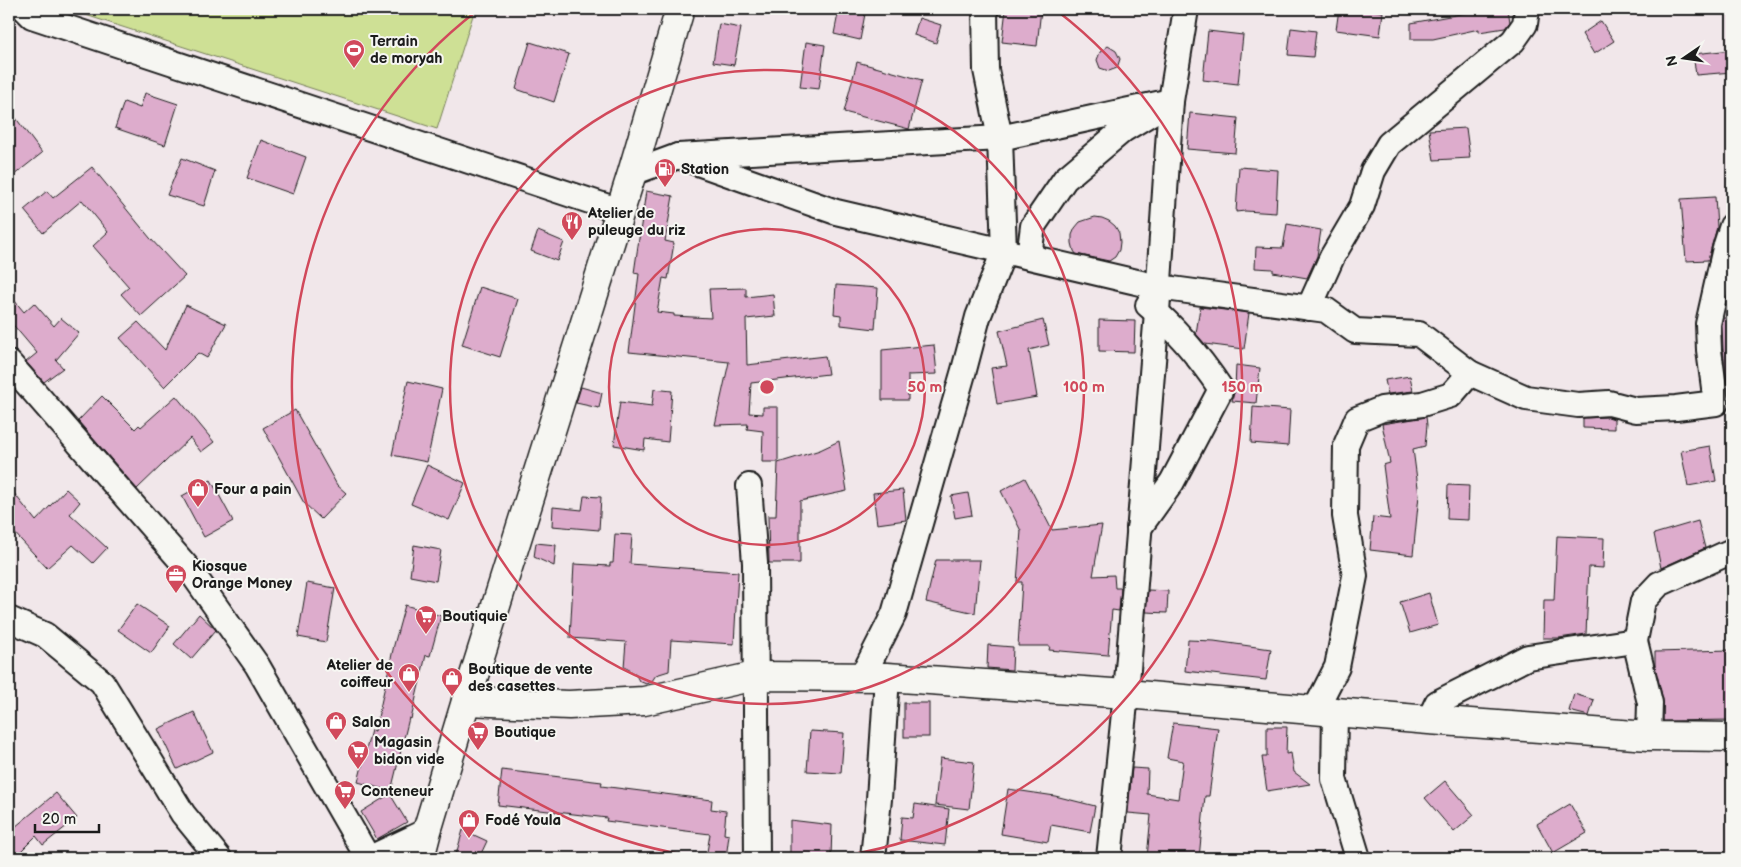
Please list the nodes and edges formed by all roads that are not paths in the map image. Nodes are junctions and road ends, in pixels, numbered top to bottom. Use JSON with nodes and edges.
{"nodes":[{"id":1,"x":24,"y":9,"type":"edge"},
{"id":2,"x":680,"y":9,"type":"edge"},
{"id":3,"x":985,"y":9,"type":"edge"},
{"id":4,"x":1186,"y":9,"type":"edge"},
{"id":5,"x":1527,"y":9,"type":"edge"},
{"id":6,"x":1171,"y":101,"type":"junction"},
{"id":7,"x":1000,"y":138,"type":"junction"},
{"id":8,"x":678,"y":156,"type":"junction"},
{"id":9,"x":632,"y":174,"type":"junction"},
{"id":10,"x":620,"y":211,"type":"junction"},
{"id":11,"x":1732,"y":226,"type":"edge"},
{"id":12,"x":1004,"y":251,"type":"junction"},
{"id":13,"x":1029,"y":257,"type":"junction"},
{"id":14,"x":1114,"y":277,"type":"junction"},
{"id":15,"x":1158,"y":287,"type":"junction"},
{"id":16,"x":1309,"y":308,"type":"junction"},
{"id":17,"x":1157,"y":312,"type":"junction"},
{"id":18,"x":9,"y":363,"type":"edge"},
{"id":19,"x":1470,"y":373,"type":"junction"},
{"id":20,"x":749,"y":486,"type":"dead end"},
{"id":21,"x":1139,"y":528,"type":"junction"},
{"id":22,"x":1732,"y":551,"type":"edge"},
{"id":23,"x":9,"y":619,"type":"edge"},
{"id":24,"x":1635,"y":641,"type":"junction"},
{"id":25,"x":755,"y":676,"type":"junction"},
{"id":26,"x":875,"y":677,"type":"junction"},
{"id":27,"x":1126,"y":694,"type":"junction"},
{"id":28,"x":466,"y":701,"type":"junction"},
{"id":29,"x":1325,"y":711,"type":"junction"},
{"id":30,"x":1429,"y":720,"type":"junction"},
{"id":31,"x":1649,"y":736,"type":"junction"},
{"id":32,"x":1732,"y":737,"type":"edge"},
{"id":33,"x":426,"y":831,"type":"junction"},
{"id":34,"x":219,"y":858,"type":"edge"},
{"id":35,"x":369,"y":858,"type":"edge"},
{"id":36,"x":420,"y":858,"type":"edge"},
{"id":37,"x":757,"y":858,"type":"edge"},
{"id":38,"x":873,"y":858,"type":"edge"},
{"id":39,"x":1109,"y":858,"type":"edge"},
{"id":40,"x":1358,"y":858,"type":"edge"}],
"edges":[{"from":1,"to":10,"type":"street"},
{"from":2,"to":9,"type":"street"},
{"from":3,"to":7,"type":"street"},
{"from":4,"to":6,"type":"street"},
{"from":5,"to":16,"type":"street"},
{"from":6,"to":7,"type":"street"},
{"from":6,"to":13,"type":"street"},
{"from":6,"to":15,"type":"street"},
{"from":7,"to":8,"type":"street"},
{"from":7,"to":12,"type":"street"},
{"from":8,"to":9,"type":"street"},
{"from":8,"to":12,"type":"street"},
{"from":9,"to":10,"type":"street"},
{"from":10,"to":28,"type":"street"},
{"from":11,"to":19,"type":"street"},
{"from":12,"to":13,"type":"street"},
{"from":12,"to":26,"type":"street"},
{"from":13,"to":14,"type":"street"},
{"from":14,"to":15,"type":"street"},
{"from":14,"to":17,"type":"street"},
{"from":15,"to":16,"type":"street"},
{"from":15,"to":17,"type":"street"},
{"from":16,"to":19,"type":"street"},
{"from":17,"to":21,"type":"street"},
{"from":17,"to":21,"type":"street"},
{"from":18,"to":35,"type":"street"},
{"from":19,"to":29,"type":"street"},
{"from":20,"to":25,"type":"street"},
{"from":21,"to":27,"type":"street"},
{"from":22,"to":24,"type":"street"},
{"from":23,"to":34,"type":"street"},
{"from":24,"to":30,"type":"street"},
{"from":24,"to":31,"type":"street"},
{"from":25,"to":26,"type":"street"},
{"from":25,"to":28,"type":"street"},
{"from":25,"to":37,"type":"street"},
{"from":26,"to":27,"type":"street"},
{"from":26,"to":38,"type":"street"},
{"from":27,"to":29,"type":"street"},
{"from":27,"to":39,"type":"street"},
{"from":28,"to":33,"type":"street"},
{"from":29,"to":30,"type":"street"},
{"from":29,"to":40,"type":"street"},
{"from":30,"to":31,"type":"street"},
{"from":31,"to":32,"type":"street"},
{"from":33,"to":35,"type":"street"},
{"from":33,"to":36,"type":"street"}]}
